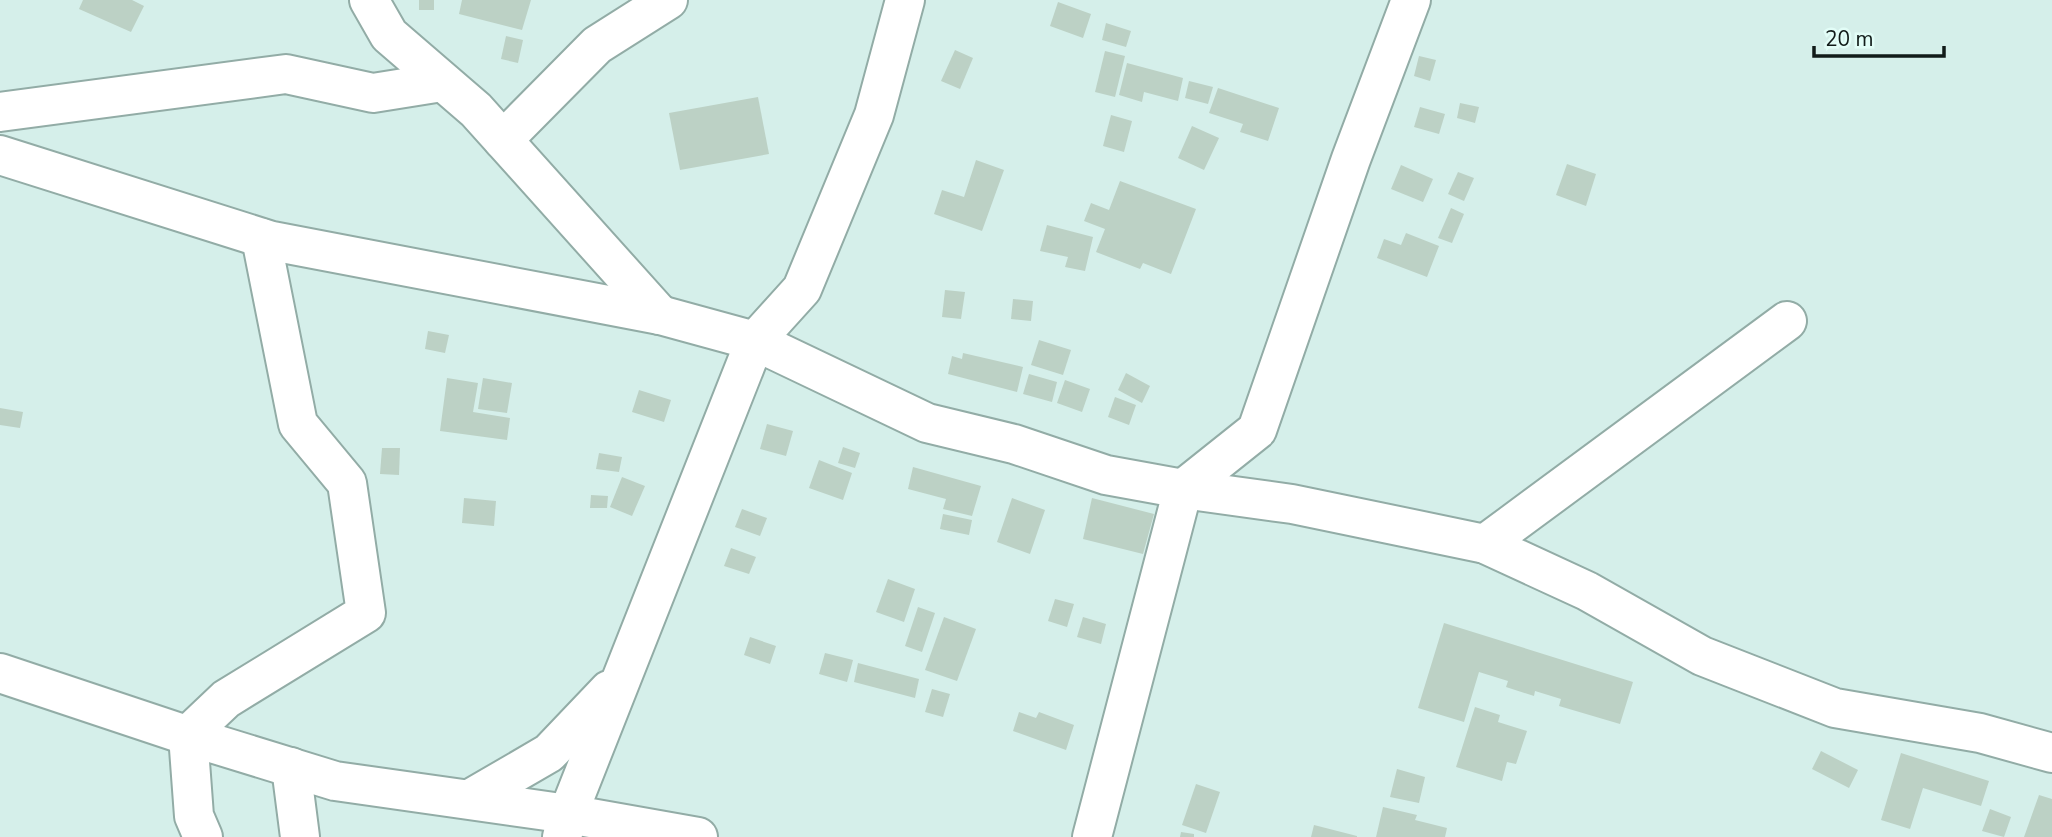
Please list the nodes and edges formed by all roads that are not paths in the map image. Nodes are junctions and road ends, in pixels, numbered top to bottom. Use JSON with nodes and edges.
{"nodes":[{"id":1,"x":369,"y":0,"type":"edge"},
{"id":2,"x":668,"y":0,"type":"edge"},
{"id":3,"x":905,"y":0,"type":"edge"},
{"id":4,"x":1411,"y":0,"type":"edge"},
{"id":5,"x":442,"y":82,"type":"junction"},
{"id":6,"x":0,"y":112,"type":"edge"},
{"id":7,"x":503,"y":140,"type":"junction"},
{"id":8,"x":0,"y":155,"type":"edge"},
{"id":9,"x":261,"y":238,"type":"junction"},
{"id":10,"x":660,"y":315,"type":"junction"},
{"id":11,"x":1787,"y":321,"type":"dead end"},
{"id":12,"x":755,"y":341,"type":"junction"},
{"id":13,"x":1182,"y":489,"type":"junction"},
{"id":14,"x":1485,"y":544,"type":"junction"},
{"id":15,"x":0,"y":673,"type":"edge"},
{"id":16,"x":623,"y":676,"type":"junction"},
{"id":17,"x":188,"y":736,"type":"junction"},
{"id":18,"x":2052,"y":752,"type":"edge"},
{"id":19,"x":291,"y":767,"type":"junction"},
{"id":20,"x":470,"y":800,"type":"junction"},
{"id":21,"x":566,"y":825,"type":"edge"},
{"id":22,"x":202,"y":837,"type":"edge"},
{"id":23,"x":300,"y":837,"type":"edge"},
{"id":24,"x":698,"y":837,"type":"edge"},
{"id":25,"x":1092,"y":837,"type":"edge"}],
"edges":[{"from":1,"to":5,"type":"street"},
{"from":2,"to":7,"type":"street"},
{"from":3,"to":12,"type":"street"},
{"from":4,"to":13,"type":"street"},
{"from":5,"to":6,"type":"street"},
{"from":5,"to":7,"type":"street"},
{"from":7,"to":10,"type":"street"},
{"from":8,"to":9,"type":"street"},
{"from":9,"to":10,"type":"street"},
{"from":9,"to":17,"type":"street"},
{"from":10,"to":12,"type":"street"},
{"from":11,"to":14,"type":"street"},
{"from":12,"to":13,"type":"street"},
{"from":12,"to":16,"type":"street"},
{"from":13,"to":14,"type":"street"},
{"from":13,"to":25,"type":"street"},
{"from":14,"to":18,"type":"street"},
{"from":15,"to":17,"type":"street"},
{"from":16,"to":20,"type":"street"},
{"from":16,"to":21,"type":"street"},
{"from":17,"to":19,"type":"street"},
{"from":17,"to":22,"type":"street"},
{"from":19,"to":20,"type":"street"},
{"from":19,"to":23,"type":"street"},
{"from":20,"to":21,"type":"street"},
{"from":21,"to":24,"type":"street"}]}
